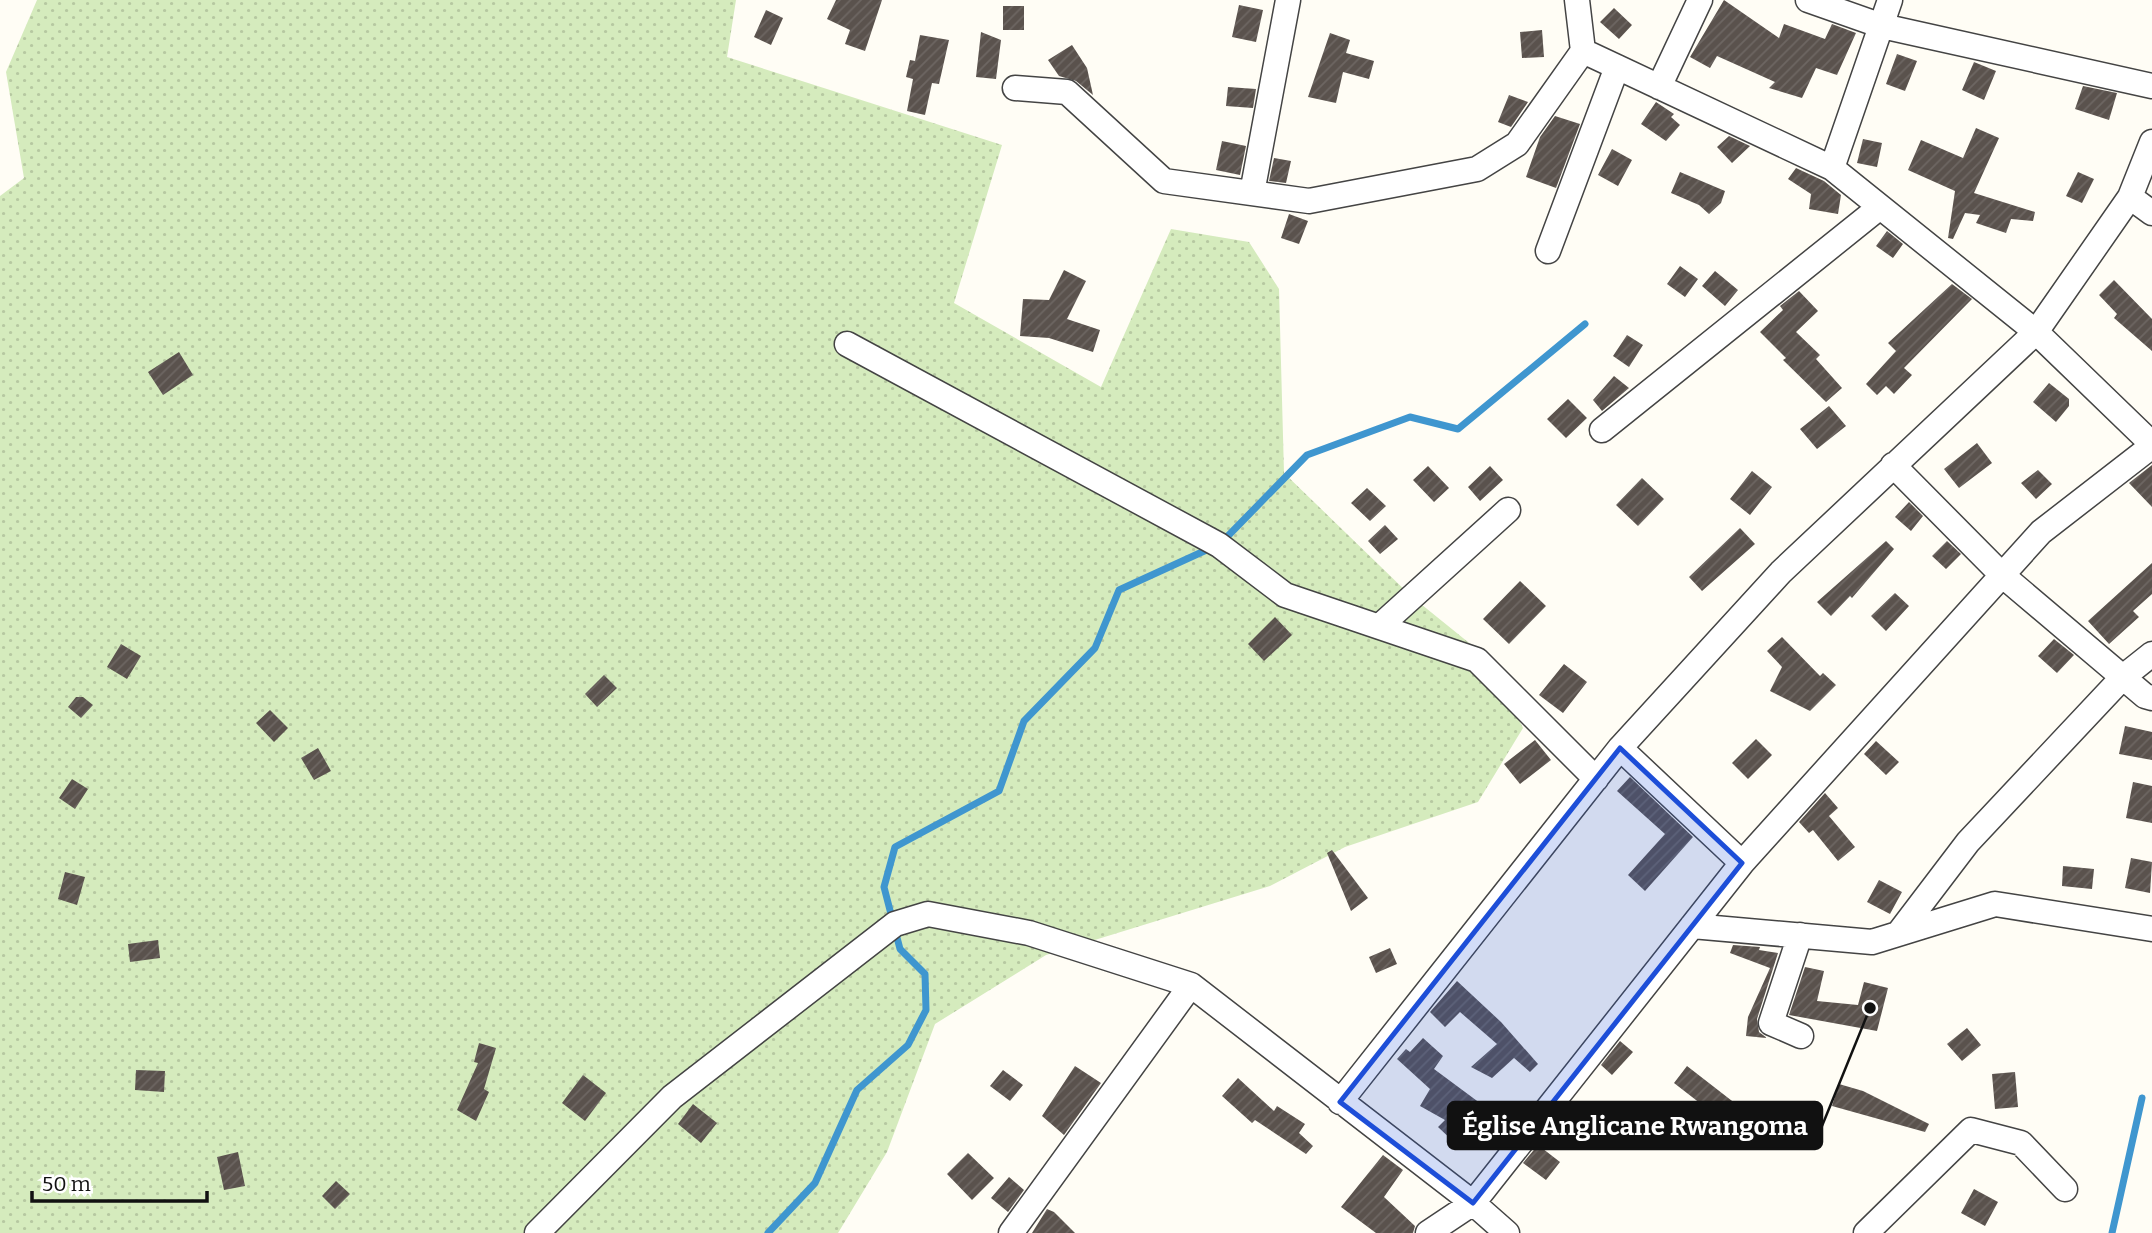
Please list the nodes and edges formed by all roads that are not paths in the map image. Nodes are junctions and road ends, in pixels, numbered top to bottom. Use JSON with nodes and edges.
{"nodes":[{"id":1,"x":1288,"y":0,"type":"edge"},
{"id":2,"x":1577,"y":0,"type":"edge"},
{"id":3,"x":1700,"y":0,"type":"edge"},
{"id":4,"x":1808,"y":0,"type":"edge"},
{"id":5,"x":1890,"y":0,"type":"edge"},
{"id":6,"x":1881,"y":26,"type":"junction"},
{"id":7,"x":1583,"y":51,"type":"junction"},
{"id":8,"x":1617,"y":67,"type":"junction"},
{"id":9,"x":2152,"y":86,"type":"edge"},
{"id":10,"x":1659,"y":87,"type":"junction"},
{"id":11,"x":1015,"y":88,"type":"dead end"},
{"id":12,"x":2152,"y":142,"type":"edge"},
{"id":13,"x":1832,"y":169,"type":"junction"},
{"id":14,"x":1252,"y":193,"type":"junction"},
{"id":15,"x":2130,"y":197,"type":"junction"},
{"id":16,"x":1880,"y":207,"type":"junction"},
{"id":17,"x":2152,"y":213,"type":"edge"},
{"id":18,"x":1548,"y":251,"type":"dead end"},
{"id":19,"x":2036,"y":332,"type":"junction"},
{"id":20,"x":847,"y":344,"type":"dead end"},
{"id":21,"x":1602,"y":430,"type":"dead end"},
{"id":22,"x":2152,"y":445,"type":"edge"},
{"id":23,"x":1894,"y":466,"type":"junction"},
{"id":24,"x":1508,"y":510,"type":"dead end"},
{"id":25,"x":2002,"y":575,"type":"junction"},
{"id":26,"x":1380,"y":626,"type":"junction"},
{"id":27,"x":2152,"y":654,"type":"edge"},
{"id":28,"x":2123,"y":677,"type":"junction"},
{"id":29,"x":2152,"y":698,"type":"edge"},
{"id":30,"x":1620,"y":748,"type":"junction"},
{"id":31,"x":1596,"y":779,"type":"junction"},
{"id":32,"x":1742,"y":863,"type":"junction"},
{"id":33,"x":1692,"y":926,"type":"junction"},
{"id":34,"x":2152,"y":929,"type":"edge"},
{"id":35,"x":1898,"y":934,"type":"junction"},
{"id":36,"x":1800,"y":935,"type":"junction"},
{"id":37,"x":1191,"y":985,"type":"junction"},
{"id":38,"x":1801,"y":1036,"type":"dead end"},
{"id":39,"x":1340,"y":1102,"type":"junction"},
{"id":40,"x":2065,"y":1189,"type":"dead end"},
{"id":41,"x":1473,"y":1203,"type":"junction"},
{"id":42,"x":537,"y":1233,"type":"edge"},
{"id":43,"x":1011,"y":1233,"type":"edge"},
{"id":44,"x":1428,"y":1233,"type":"edge"},
{"id":45,"x":1507,"y":1233,"type":"edge"},
{"id":46,"x":1866,"y":1233,"type":"edge"}],
"edges":[{"from":1,"to":14,"type":"street"},
{"from":2,"to":7,"type":"street"},
{"from":3,"to":10,"type":"street"},
{"from":4,"to":6,"type":"street"},
{"from":5,"to":6,"type":"street"},
{"from":6,"to":9,"type":"street"},
{"from":6,"to":13,"type":"street"},
{"from":7,"to":8,"type":"street"},
{"from":7,"to":14,"type":"street"},
{"from":8,"to":10,"type":"street"},
{"from":8,"to":18,"type":"street"},
{"from":10,"to":13,"type":"street"},
{"from":11,"to":14,"type":"street"},
{"from":12,"to":15,"type":"street"},
{"from":13,"to":16,"type":"street"},
{"from":15,"to":17,"type":"street"},
{"from":15,"to":19,"type":"street"},
{"from":16,"to":19,"type":"street"},
{"from":16,"to":21,"type":"street"},
{"from":19,"to":22,"type":"street"},
{"from":19,"to":23,"type":"street"},
{"from":20,"to":26,"type":"street"},
{"from":22,"to":25,"type":"street"},
{"from":23,"to":25,"type":"street"},
{"from":23,"to":30,"type":"street"},
{"from":24,"to":26,"type":"street"},
{"from":25,"to":28,"type":"street"},
{"from":25,"to":32,"type":"street"},
{"from":26,"to":31,"type":"street"},
{"from":27,"to":28,"type":"street"},
{"from":28,"to":29,"type":"street"},
{"from":28,"to":35,"type":"street"},
{"from":30,"to":31,"type":"street"},
{"from":30,"to":32,"type":"street"},
{"from":31,"to":39,"type":"street"},
{"from":32,"to":33,"type":"street"},
{"from":33,"to":36,"type":"street"},
{"from":33,"to":41,"type":"street"},
{"from":34,"to":35,"type":"street"},
{"from":35,"to":36,"type":"street"},
{"from":36,"to":38,"type":"street"},
{"from":37,"to":39,"type":"street"},
{"from":37,"to":42,"type":"street"},
{"from":37,"to":43,"type":"street"},
{"from":39,"to":41,"type":"street"},
{"from":40,"to":46,"type":"street"},
{"from":41,"to":44,"type":"street"},
{"from":41,"to":45,"type":"street"}]}
